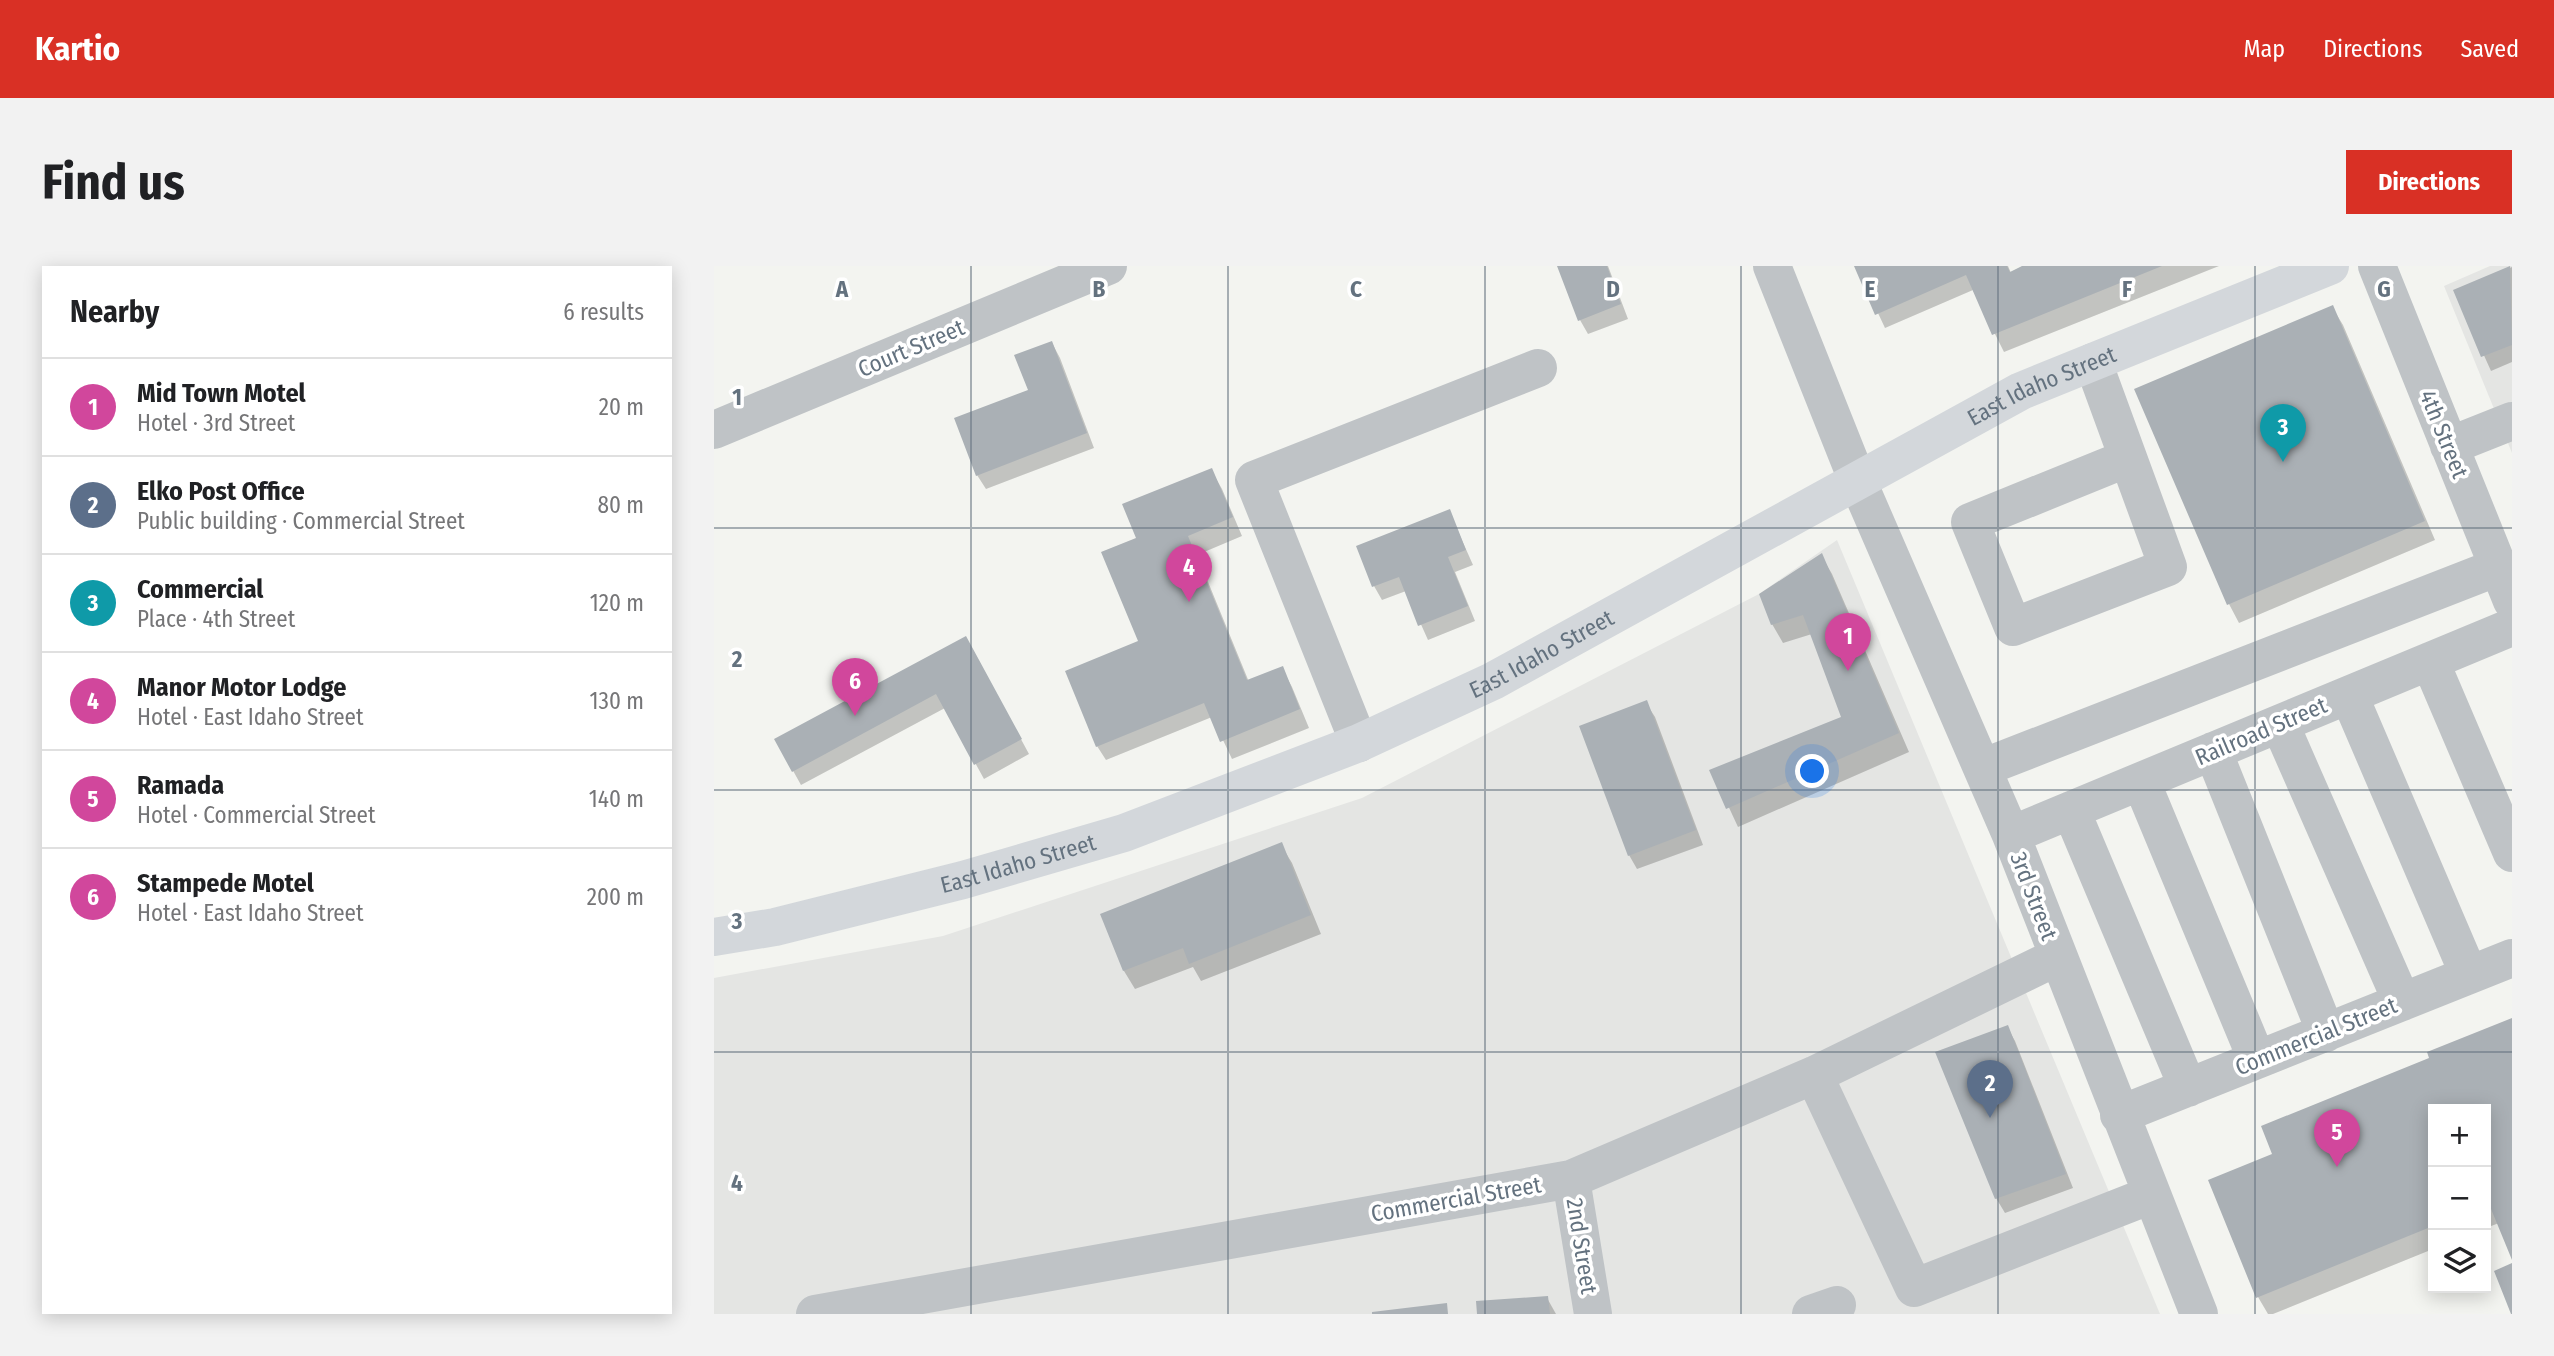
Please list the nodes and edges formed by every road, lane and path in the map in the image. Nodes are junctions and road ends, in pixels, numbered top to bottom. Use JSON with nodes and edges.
{"nodes":[{"id":1,"x":1108,"y":266,"type":"edge"},
{"id":2,"x":1772,"y":266,"type":"edge"},
{"id":3,"x":2330,"y":266,"type":"edge"},
{"id":4,"x":2377,"y":266,"type":"edge"},
{"id":5,"x":2093,"y":362,"type":"junction"},
{"id":6,"x":1538,"y":368,"type":"dead end"},
{"id":7,"x":2512,"y":421,"type":"edge"},
{"id":8,"x":714,"y":430,"type":"edge"},
{"id":9,"x":2449,"y":446,"type":"junction"},
{"id":10,"x":2128,"y":458,"type":"junction"},
{"id":11,"x":1858,"y":482,"type":"junction"},
{"id":12,"x":2498,"y":567,"type":"junction"},
{"id":13,"x":2512,"y":601,"type":"edge"},
{"id":14,"x":2512,"y":627,"type":"edge"},
{"id":15,"x":2430,"y":661,"type":"junction"},
{"id":16,"x":2349,"y":695,"type":"junction"},
{"id":17,"x":2280,"y":724,"type":"junction"},
{"id":18,"x":1359,"y":743,"type":"junction"},
{"id":19,"x":2213,"y":751,"type":"junction"},
{"id":20,"x":1982,"y":768,"type":"junction"},
{"id":21,"x":2141,"y":781,"type":"junction"},
{"id":22,"x":2071,"y":810,"type":"junction"},
{"id":23,"x":2011,"y":835,"type":"junction"},
{"id":24,"x":2512,"y":853,"type":"edge"},
{"id":25,"x":714,"y":937,"type":"edge"},
{"id":26,"x":2057,"y":957,"type":"junction"},
{"id":27,"x":2512,"y":958,"type":"edge"},
{"id":28,"x":2469,"y":975,"type":"junction"},
{"id":29,"x":2402,"y":1002,"type":"junction"},
{"id":30,"x":2326,"y":1032,"type":"junction"},
{"id":31,"x":2257,"y":1060,"type":"junction"},
{"id":32,"x":1814,"y":1075,"type":"junction"},
{"id":33,"x":2188,"y":1088,"type":"junction"},
{"id":34,"x":2119,"y":1115,"type":"junction"},
{"id":35,"x":1571,"y":1179,"type":"junction"},
{"id":36,"x":2151,"y":1195,"type":"junction"},
{"id":37,"x":815,"y":1314,"type":"edge"},
{"id":38,"x":1593,"y":1314,"type":"edge"},
{"id":39,"x":2199,"y":1314,"type":"edge"}],
"edges":[{"from":1,"to":8,"type":"street","name":"Court Street"},
{"from":2,"to":11,"type":"street","name":"3rd Street"},
{"from":3,"to":5,"type":"main road","name":"East Idaho Street"},
{"from":4,"to":9,"type":"street","name":"4th Street"},
{"from":5,"to":10,"type":"street"},
{"from":5,"to":11,"type":"main road","name":"East Idaho Street"},
{"from":6,"to":18,"type":"street"},
{"from":7,"to":9,"type":"street"},
{"from":9,"to":12,"type":"street","name":"4th Street"},
{"from":10,"to":10,"type":"street"},
{"from":11,"to":18,"type":"main road","name":"East Idaho Street"},
{"from":11,"to":20,"type":"street","name":"3rd Street"},
{"from":12,"to":13,"type":"street","name":"4th Street"},
{"from":12,"to":20,"type":"street"},
{"from":14,"to":15,"type":"street","name":"Railroad Street"},
{"from":15,"to":16,"type":"street","name":"Railroad Street"},
{"from":15,"to":24,"type":"street"},
{"from":16,"to":17,"type":"street","name":"Railroad Street"},
{"from":16,"to":28,"type":"street"},
{"from":17,"to":19,"type":"street","name":"Railroad Street"},
{"from":17,"to":29,"type":"street"},
{"from":18,"to":25,"type":"main road","name":"East Idaho Street"},
{"from":19,"to":21,"type":"street","name":"Railroad Street"},
{"from":19,"to":30,"type":"street"},
{"from":20,"to":23,"type":"street","name":"3rd Street"},
{"from":21,"to":22,"type":"street","name":"Railroad Street"},
{"from":21,"to":31,"type":"street"},
{"from":22,"to":23,"type":"street","name":"Railroad Street"},
{"from":22,"to":33,"type":"street"},
{"from":23,"to":26,"type":"street","name":"3rd Street"},
{"from":26,"to":32,"type":"street","name":"Commercial Street"},
{"from":26,"to":34,"type":"street","name":"3rd Street"},
{"from":27,"to":28,"type":"street","name":"Commercial Street"},
{"from":28,"to":29,"type":"street","name":"Commercial Street"},
{"from":29,"to":30,"type":"street","name":"Commercial Street"},
{"from":30,"to":31,"type":"street","name":"Commercial Street"},
{"from":31,"to":33,"type":"street","name":"Commercial Street"},
{"from":32,"to":35,"type":"street","name":"Commercial Street"},
{"from":32,"to":36,"type":"street"},
{"from":33,"to":34,"type":"street","name":"Commercial Street"},
{"from":34,"to":36,"type":"street","name":"3rd Street"},
{"from":35,"to":37,"type":"street","name":"Commercial Street"},
{"from":35,"to":38,"type":"street","name":"2nd Street"},
{"from":36,"to":39,"type":"street","name":"3rd Street"}]}
